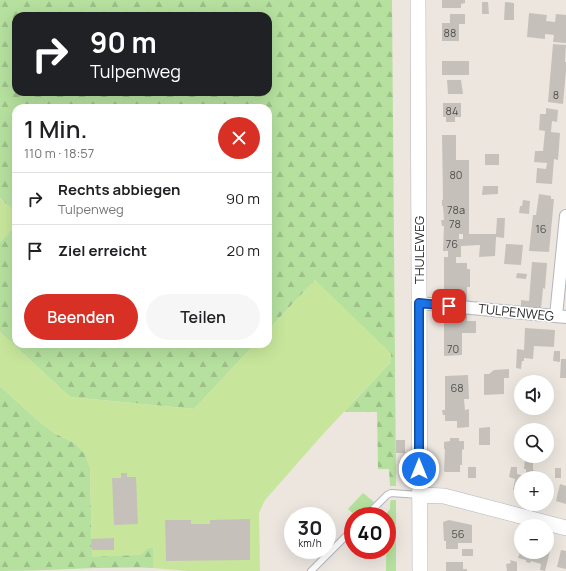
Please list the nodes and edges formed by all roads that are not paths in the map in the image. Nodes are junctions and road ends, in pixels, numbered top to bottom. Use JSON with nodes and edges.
{"nodes":[{"id":1,"x":418,"y":0,"type":"edge"},
{"id":2,"x":566,"y":216,"type":"edge"},
{"id":3,"x":419,"y":303,"type":"junction"},
{"id":4,"x":561,"y":316,"type":"edge"},
{"id":5,"x":420,"y":495,"type":"junction"},
{"id":6,"x":375,"y":507,"type":"edge"},
{"id":7,"x":566,"y":528,"type":"edge"},
{"id":8,"x":344,"y":538,"type":"edge"},
{"id":9,"x":311,"y":571,"type":"edge"},
{"id":10,"x":420,"y":571,"type":"edge"}],
"edges":[{"from":1,"to":3,"type":"street","name":"THULEWEG"},
{"from":2,"to":4,"type":"street"},
{"from":3,"to":4,"type":"street","name":"TULPENWEG"},
{"from":3,"to":5,"type":"street","name":"THULEWEG"},
{"from":5,"to":6,"type":"lane"},
{"from":5,"to":7,"type":"street"},
{"from":5,"to":10,"type":"street","name":"THULEWEG"},
{"from":8,"to":9,"type":"lane"}]}
